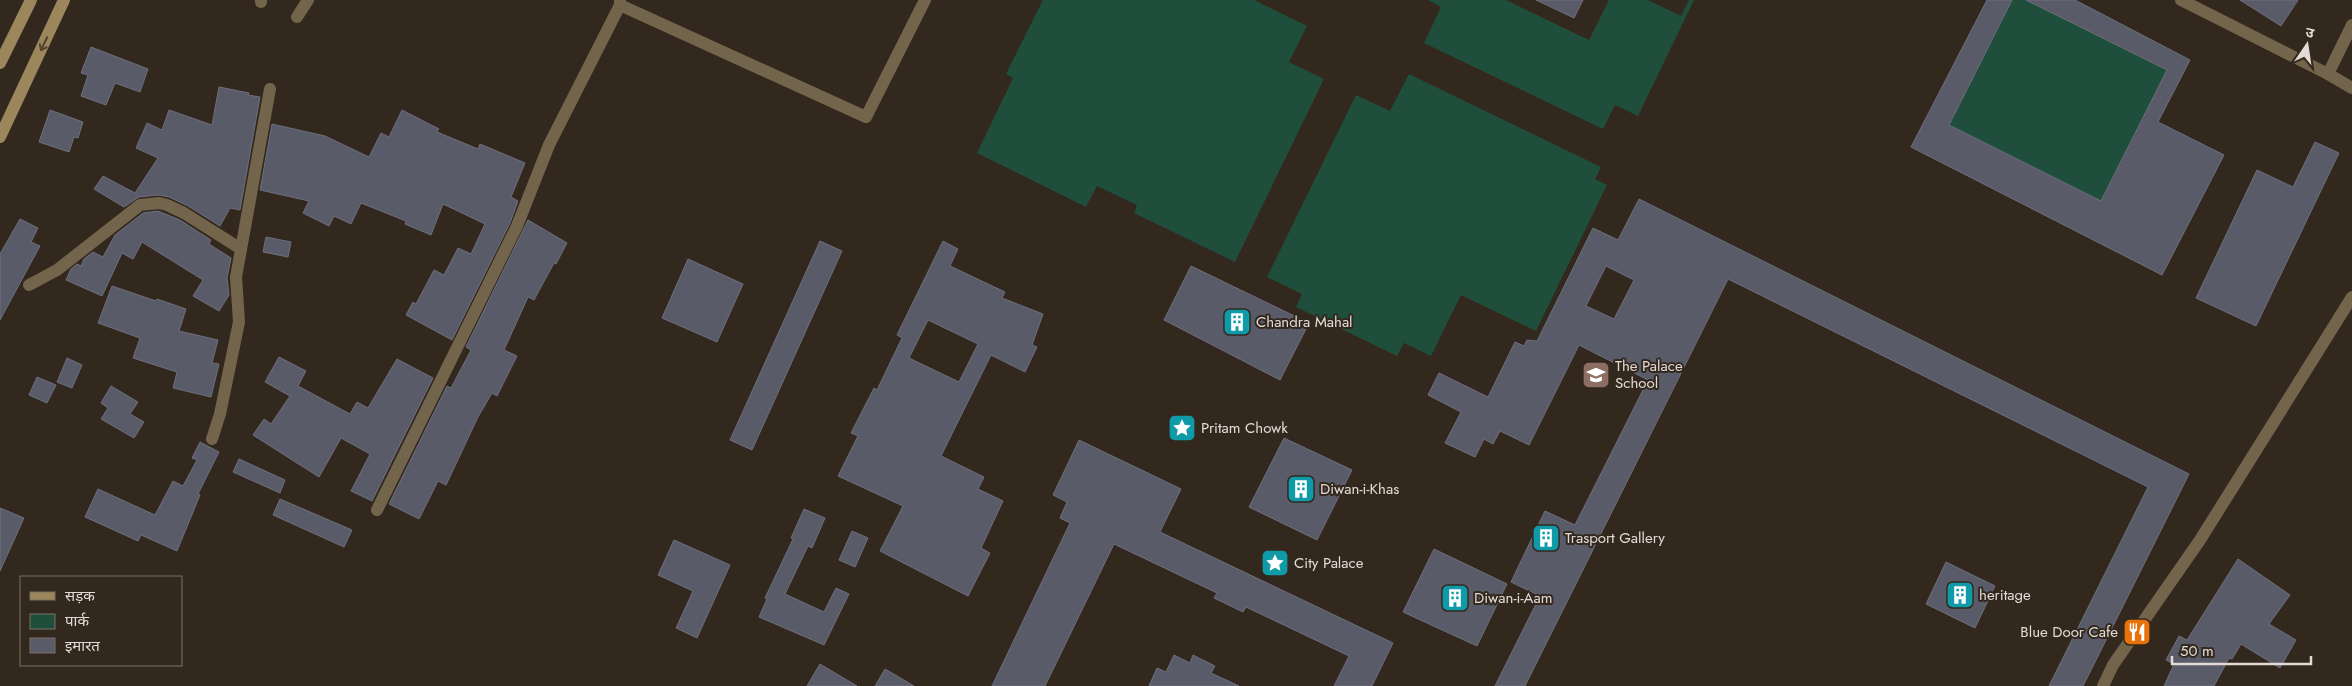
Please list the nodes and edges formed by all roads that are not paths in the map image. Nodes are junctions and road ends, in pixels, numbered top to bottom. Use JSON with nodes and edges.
{"nodes":[{"id":1,"x":32,"y":0,"type":"edge"},
{"id":2,"x":64,"y":0,"type":"edge"},
{"id":3,"x":308,"y":0,"type":"edge"},
{"id":4,"x":925,"y":0,"type":"edge"},
{"id":5,"x":2180,"y":0,"type":"edge"},
{"id":6,"x":620,"y":3,"type":"edge"},
{"id":7,"x":2200,"y":4,"type":"edge"},
{"id":8,"x":297,"y":17,"type":"dead end"},
{"id":9,"x":2352,"y":25,"type":"edge"},
{"id":10,"x":0,"y":63,"type":"edge"},
{"id":11,"x":2328,"y":74,"type":"junction"},
{"id":12,"x":2352,"y":88,"type":"edge"},
{"id":13,"x":270,"y":89,"type":"dead end"},
{"id":14,"x":0,"y":137,"type":"edge"},
{"id":15,"x":240,"y":249,"type":"junction"},
{"id":16,"x":29,"y":285,"type":"dead end"},
{"id":17,"x":2352,"y":296,"type":"edge"},
{"id":18,"x":212,"y":439,"type":"dead end"},
{"id":19,"x":377,"y":510,"type":"dead end"},
{"id":20,"x":2103,"y":686,"type":"edge"}],
"edges":[{"from":1,"to":10,"type":"main road"},
{"from":2,"to":14,"type":"main road","one_way":true},
{"from":3,"to":8,"type":"street"},
{"from":4,"to":6,"type":"street"},
{"from":5,"to":7,"type":"street"},
{"from":6,"to":19,"type":"street"},
{"from":7,"to":11,"type":"street"},
{"from":9,"to":11,"type":"street"},
{"from":11,"to":12,"type":"street"},
{"from":13,"to":15,"type":"street"},
{"from":15,"to":16,"type":"street"},
{"from":15,"to":18,"type":"street"},
{"from":17,"to":20,"type":"street"}]}
